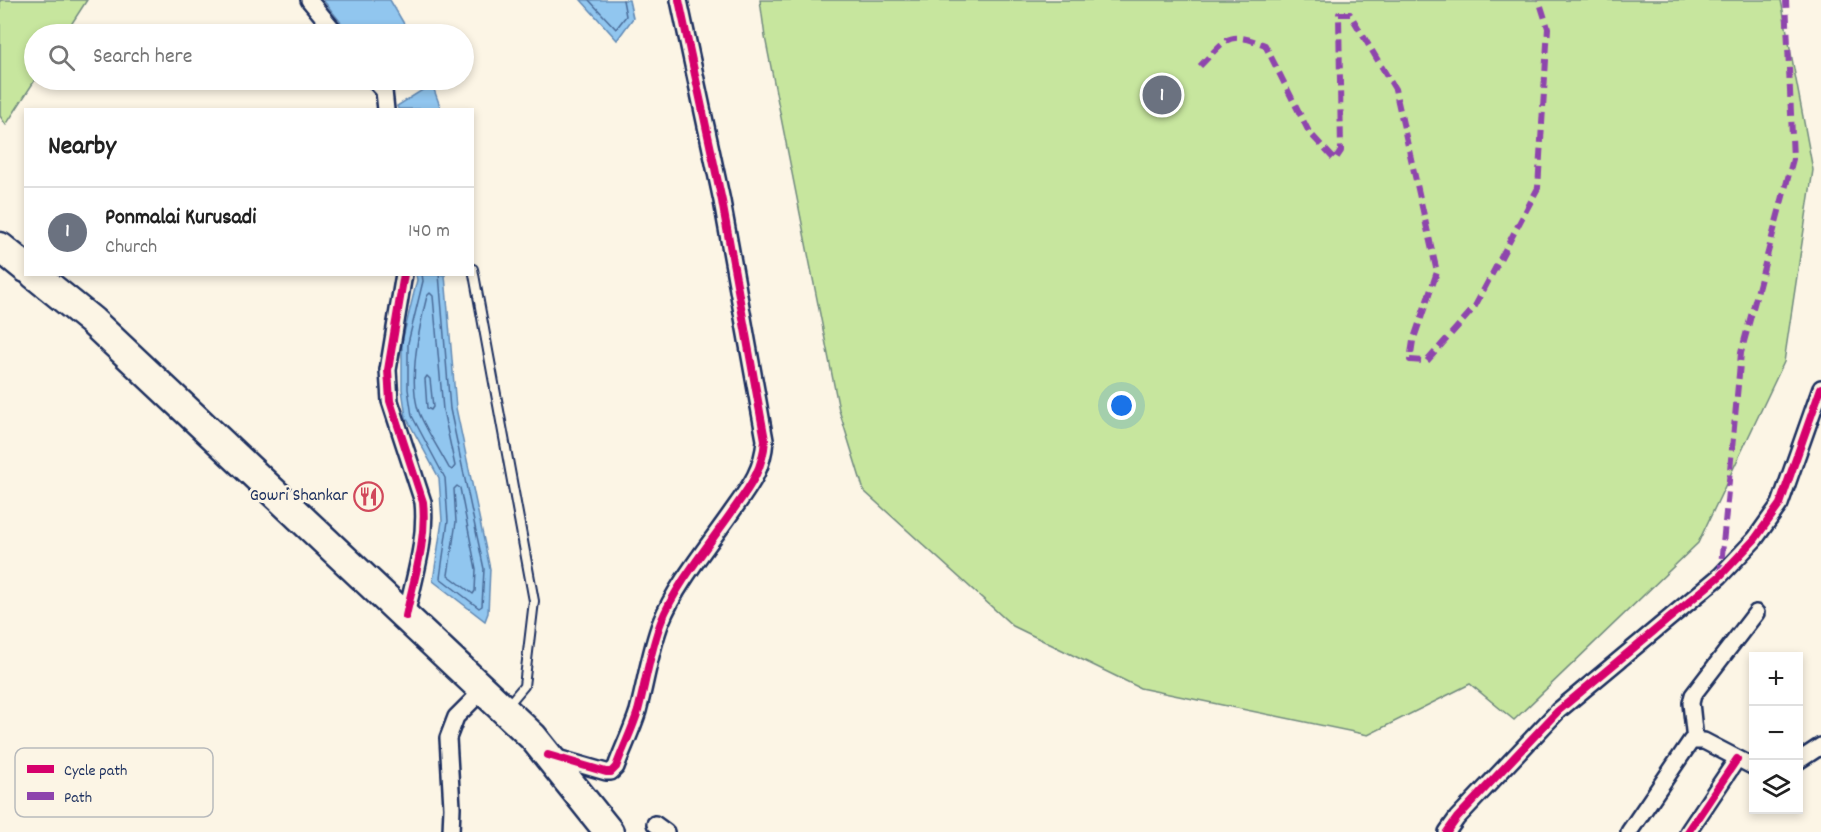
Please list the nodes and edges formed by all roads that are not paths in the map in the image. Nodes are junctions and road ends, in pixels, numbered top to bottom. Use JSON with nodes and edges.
{"nodes":[{"id":1,"x":309,"y":0,"type":"edge"},
{"id":2,"x":679,"y":0,"type":"edge"},
{"id":3,"x":329,"y":24,"type":"edge"},
{"id":4,"x":383,"y":90,"type":"edge"},
{"id":5,"x":386,"y":108,"type":"edge"},
{"id":6,"x":0,"y":248,"type":"edge"},
{"id":7,"x":24,"y":266,"type":"edge"},
{"id":8,"x":474,"y":274,"type":"edge"},
{"id":9,"x":36,"y":276,"type":"edge"},
{"id":10,"x":404,"y":276,"type":"edge"},
{"id":11,"x":1821,"y":388,"type":"edge"},
{"id":12,"x":1756,"y":613,"type":"dead end"},
{"id":13,"x":406,"y":615,"type":"junction"},
{"id":14,"x":484,"y":689,"type":"junction"},
{"id":15,"x":504,"y":709,"type":"junction"},
{"id":16,"x":1695,"y":740,"type":"junction"},
{"id":17,"x":1821,"y":746,"type":"edge"},
{"id":18,"x":548,"y":755,"type":"junction"},
{"id":19,"x":1737,"y":759,"type":"junction"},
{"id":20,"x":1800,"y":760,"type":"edge"},
{"id":21,"x":1749,"y":765,"type":"edge"},
{"id":22,"x":451,"y":832,"type":"edge"},
{"id":23,"x":609,"y":832,"type":"edge"},
{"id":24,"x":1447,"y":832,"type":"edge"},
{"id":25,"x":1629,"y":832,"type":"edge"},
{"id":26,"x":1688,"y":832,"type":"edge"}],
"edges":[{"from":1,"to":3,"type":"street"},
{"from":2,"to":18,"type":"street"},
{"from":4,"to":5,"type":"street"},
{"from":6,"to":7,"type":"highway"},
{"from":8,"to":15,"type":"lane"},
{"from":9,"to":13,"type":"highway"},
{"from":10,"to":13,"type":"street"},
{"from":11,"to":24,"type":"street"},
{"from":12,"to":16,"type":"street"},
{"from":13,"to":14,"type":"highway"},
{"from":14,"to":15,"type":"highway"},
{"from":14,"to":22,"type":"street"},
{"from":15,"to":18,"type":"highway"},
{"from":16,"to":19,"type":"street"},
{"from":16,"to":25,"type":"street"},
{"from":17,"to":20,"type":"street"},
{"from":18,"to":23,"type":"highway"},
{"from":19,"to":21,"type":"street"},
{"from":19,"to":26,"type":"street"}]}
